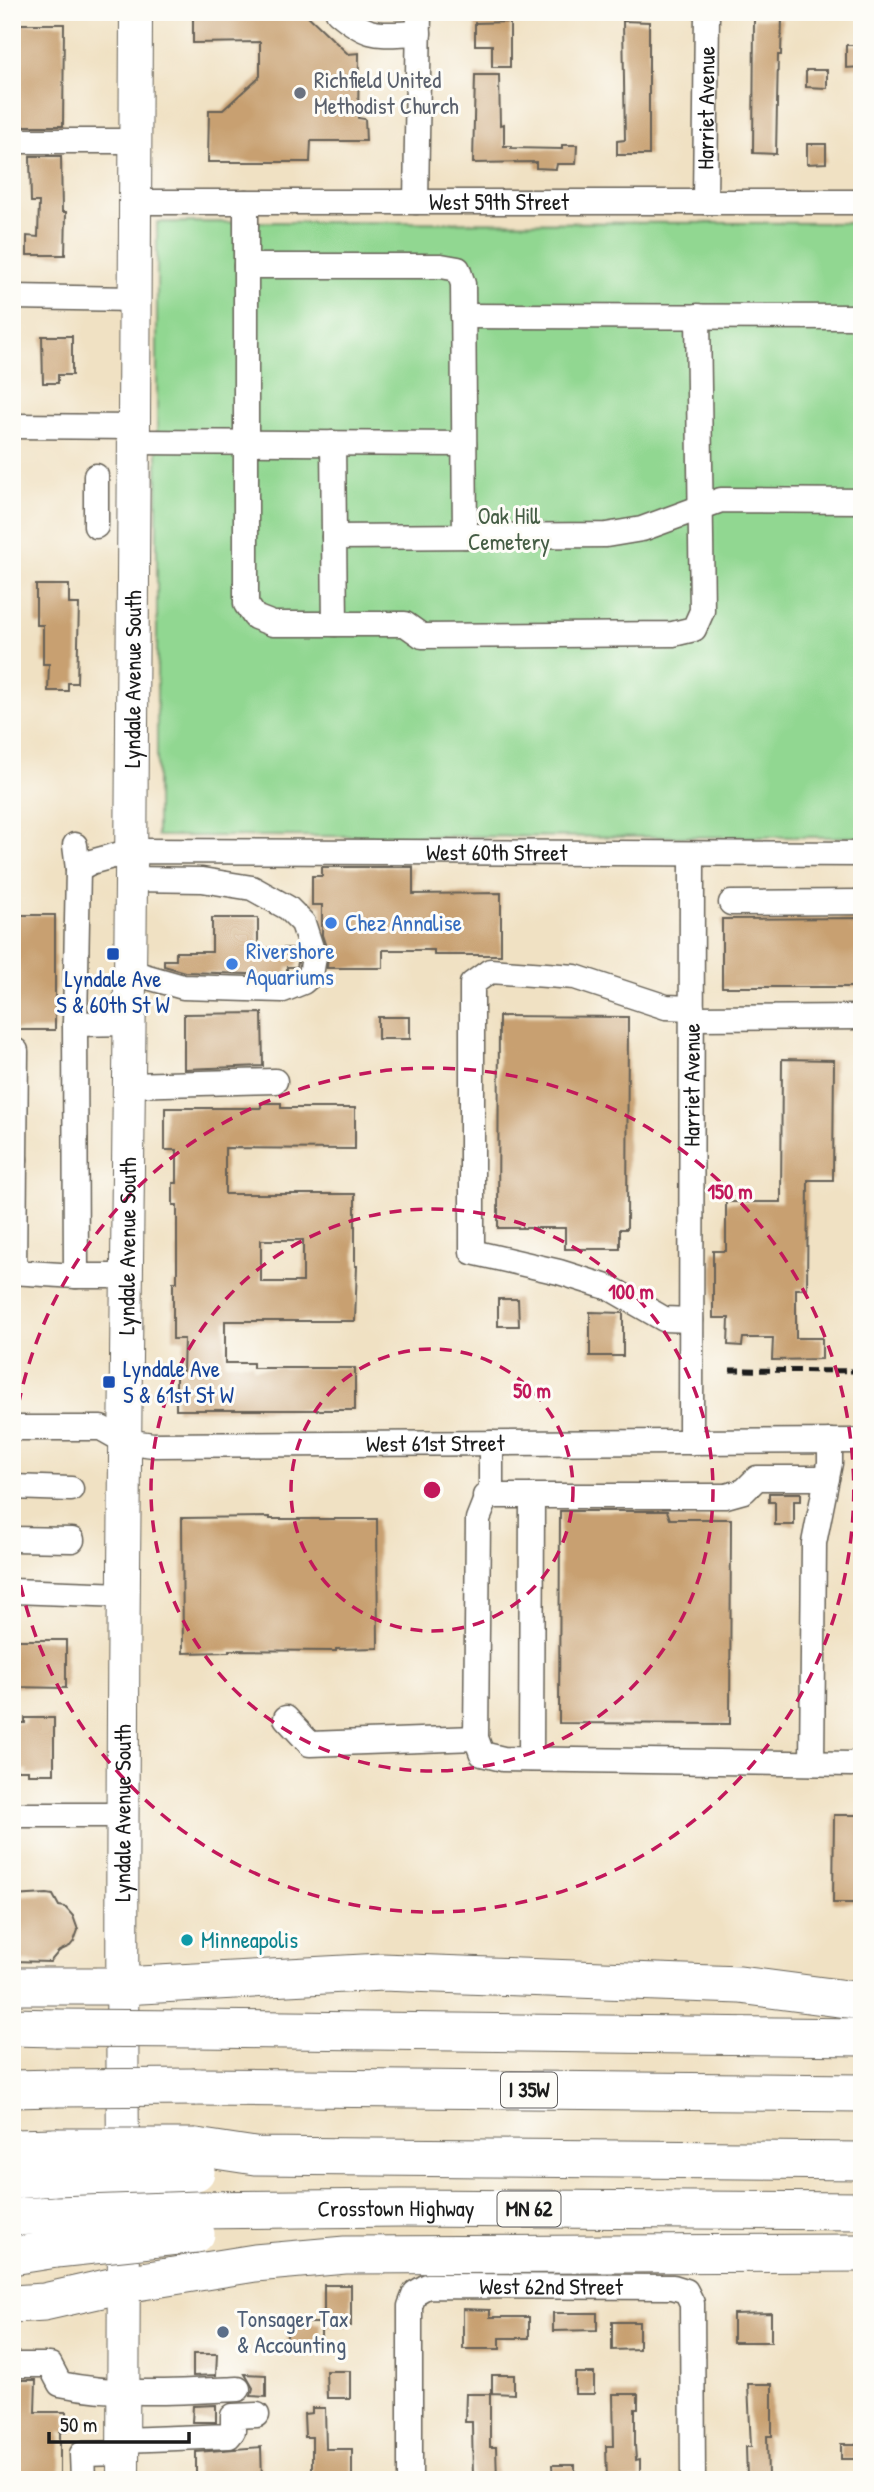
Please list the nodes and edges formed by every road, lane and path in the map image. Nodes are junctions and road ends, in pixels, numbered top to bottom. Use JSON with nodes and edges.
{"nodes":[{"id":1,"x":136,"y":12,"type":"edge"},
{"id":2,"x":338,"y":12,"type":"edge"},
{"id":3,"x":707,"y":12,"type":"edge"},
{"id":4,"x":419,"y":22,"type":"edge"},
{"id":5,"x":12,"y":141,"type":"edge"},
{"id":6,"x":135,"y":141,"type":"junction"},
{"id":7,"x":135,"y":202,"type":"junction"},
{"id":8,"x":246,"y":202,"type":"junction"},
{"id":9,"x":416,"y":202,"type":"junction"},
{"id":10,"x":705,"y":202,"type":"junction"},
{"id":11,"x":862,"y":202,"type":"edge"},
{"id":12,"x":246,"y":266,"type":"junction"},
{"id":13,"x":12,"y":297,"type":"edge"},
{"id":14,"x":135,"y":299,"type":"junction"},
{"id":15,"x":463,"y":316,"type":"junction"},
{"id":16,"x":698,"y":316,"type":"junction"},
{"id":17,"x":862,"y":317,"type":"edge"},
{"id":18,"x":12,"y":426,"type":"edge"},
{"id":19,"x":134,"y":434,"type":"junction"},
{"id":20,"x":245,"y":442,"type":"junction"},
{"id":21,"x":333,"y":443,"type":"junction"},
{"id":22,"x":464,"y":444,"type":"junction"},
{"id":23,"x":96,"y":476,"type":"dead end"},
{"id":24,"x":862,"y":501,"type":"edge"},
{"id":25,"x":699,"y":506,"type":"junction"},
{"id":26,"x":96,"y":526,"type":"dead end"},
{"id":27,"x":465,"y":536,"type":"junction"},
{"id":28,"x":334,"y":537,"type":"junction"},
{"id":29,"x":335,"y":624,"type":"junction"},
{"id":30,"x":692,"y":854,"type":"junction"},
{"id":31,"x":862,"y":854,"type":"edge"},
{"id":32,"x":131,"y":865,"type":"junction"},
{"id":33,"x":862,"y":902,"type":"edge"},
{"id":34,"x":731,"y":903,"type":"dead end"},
{"id":35,"x":130,"y":972,"type":"junction"},
{"id":36,"x":692,"y":1013,"type":"junction"},
{"id":37,"x":862,"y":1017,"type":"edge"},
{"id":38,"x":130,"y":1023,"type":"junction"},
{"id":39,"x":75,"y":1024,"type":"junction"},
{"id":40,"x":16,"y":1051,"type":"dead end"},
{"id":41,"x":275,"y":1081,"type":"dead end"},
{"id":42,"x":129,"y":1085,"type":"junction"},
{"id":43,"x":14,"y":1159,"type":"edge"},
{"id":44,"x":13,"y":1272,"type":"edge"},
{"id":45,"x":76,"y":1276,"type":"junction"},
{"id":46,"x":126,"y":1276,"type":"junction"},
{"id":47,"x":691,"y":1320,"type":"junction"},
{"id":48,"x":12,"y":1428,"type":"edge"},
{"id":49,"x":124,"y":1441,"type":"junction"},
{"id":50,"x":830,"y":1441,"type":"junction"},
{"id":51,"x":862,"y":1441,"type":"edge"},
{"id":52,"x":691,"y":1442,"type":"junction"},
{"id":53,"x":491,"y":1443,"type":"junction"},
{"id":54,"x":827,"y":1478,"type":"junction"},
{"id":55,"x":12,"y":1487,"type":"edge"},
{"id":56,"x":71,"y":1489,"type":"dead end"},
{"id":57,"x":485,"y":1496,"type":"junction"},
{"id":58,"x":532,"y":1496,"type":"junction"},
{"id":59,"x":12,"y":1539,"type":"edge"},
{"id":60,"x":72,"y":1540,"type":"dead end"},
{"id":61,"x":12,"y":1591,"type":"edge"},
{"id":62,"x":124,"y":1595,"type":"junction"},
{"id":63,"x":286,"y":1717,"type":"dead end"},
{"id":64,"x":476,"y":1738,"type":"junction"},
{"id":65,"x":531,"y":1759,"type":"junction"},
{"id":66,"x":862,"y":1759,"type":"edge"},
{"id":67,"x":812,"y":1763,"type":"junction"},
{"id":68,"x":12,"y":1815,"type":"edge"},
{"id":69,"x":122,"y":1815,"type":"junction"},
{"id":70,"x":12,"y":1986,"type":"edge"},
{"id":71,"x":122,"y":1986,"type":"junction"},
{"id":72,"x":862,"y":2001,"type":"edge"},
{"id":73,"x":12,"y":2027,"type":"edge"},
{"id":74,"x":862,"y":2037,"type":"edge"},
{"id":75,"x":12,"y":2089,"type":"edge"},
{"id":76,"x":862,"y":2093,"type":"edge"},
{"id":77,"x":12,"y":2148,"type":"edge"},
{"id":78,"x":862,"y":2161,"type":"edge"},
{"id":79,"x":56,"y":2162,"type":"junction"},
{"id":80,"x":12,"y":2179,"type":"edge"},
{"id":81,"x":862,"y":2211,"type":"edge"},
{"id":82,"x":12,"y":2217,"type":"edge"},
{"id":83,"x":56,"y":2232,"type":"junction"},
{"id":84,"x":862,"y":2253,"type":"edge"},
{"id":85,"x":12,"y":2256,"type":"edge"},
{"id":86,"x":124,"y":2284,"type":"junction"},
{"id":87,"x":12,"y":2304,"type":"edge"},
{"id":88,"x":12,"y":2365,"type":"edge"},
{"id":89,"x":238,"y":2389,"type":"dead end"},
{"id":90,"x":123,"y":2393,"type":"junction"},
{"id":91,"x":257,"y":2415,"type":"dead end"},
{"id":92,"x":123,"y":2458,"type":"edge"},
{"id":93,"x":83,"y":2480,"type":"edge"},
{"id":94,"x":410,"y":2480,"type":"edge"},
{"id":95,"x":693,"y":2480,"type":"edge"}],
"edges":[{"from":1,"to":6,"type":"main road","name":"Lyndale Avenue South"},
{"from":2,"to":4,"type":"street"},
{"from":3,"to":10,"type":"street","name":"Harriet Avenue"},
{"from":4,"to":9,"type":"street"},
{"from":5,"to":6,"type":"street"},
{"from":6,"to":7,"type":"main road","name":"Lyndale Avenue South"},
{"from":7,"to":8,"type":"street","name":"West 59th Street"},
{"from":7,"to":14,"type":"main road","name":"Lyndale Avenue South"},
{"from":8,"to":9,"type":"street","name":"West 59th Street"},
{"from":8,"to":12,"type":"street"},
{"from":9,"to":10,"type":"street","name":"West 59th Street"},
{"from":10,"to":11,"type":"street","name":"West 59th Street"},
{"from":12,"to":15,"type":"street"},
{"from":12,"to":20,"type":"street"},
{"from":13,"to":14,"type":"street"},
{"from":14,"to":19,"type":"main road","name":"Lyndale Avenue South"},
{"from":15,"to":16,"type":"street"},
{"from":15,"to":22,"type":"street"},
{"from":16,"to":17,"type":"street"},
{"from":16,"to":25,"type":"street"},
{"from":18,"to":19,"type":"street"},
{"from":19,"to":20,"type":"street"},
{"from":19,"to":32,"type":"main road","name":"Lyndale Avenue South"},
{"from":20,"to":21,"type":"street"},
{"from":20,"to":29,"type":"street"},
{"from":21,"to":22,"type":"street"},
{"from":21,"to":28,"type":"street"},
{"from":22,"to":27,"type":"street"},
{"from":23,"to":26,"type":"street"},
{"from":24,"to":25,"type":"street"},
{"from":25,"to":27,"type":"street"},
{"from":25,"to":29,"type":"street"},
{"from":27,"to":28,"type":"street"},
{"from":28,"to":29,"type":"street"},
{"from":30,"to":31,"type":"street","name":"West 60th Street"},
{"from":30,"to":32,"type":"street","name":"West 60th Street"},
{"from":30,"to":36,"type":"street","name":"Harriet Avenue"},
{"from":32,"to":35,"type":"main road","name":"Lyndale Avenue South"},
{"from":32,"to":35,"type":"street"},
{"from":32,"to":39,"type":"street"},
{"from":33,"to":34,"type":"street"},
{"from":35,"to":38,"type":"main road","name":"Lyndale Avenue South"},
{"from":36,"to":37,"type":"street"},
{"from":36,"to":47,"type":"street","name":"Harriet Avenue"},
{"from":36,"to":47,"type":"street"},
{"from":38,"to":39,"type":"street"},
{"from":38,"to":42,"type":"main road","name":"Lyndale Avenue South"},
{"from":39,"to":45,"type":"street"},
{"from":40,"to":43,"type":"street"},
{"from":41,"to":42,"type":"street"},
{"from":42,"to":46,"type":"main road","name":"Lyndale Avenue South"},
{"from":43,"to":44,"type":"street"},
{"from":44,"to":45,"type":"street"},
{"from":45,"to":46,"type":"street"},
{"from":46,"to":49,"type":"main road","name":"Lyndale Avenue South"},
{"from":47,"to":52,"type":"street","name":"Harriet Avenue"},
{"from":48,"to":49,"type":"street","name":"West 61st Street"},
{"from":49,"to":53,"type":"street","name":"West 61st Street"},
{"from":49,"to":62,"type":"main road","name":"Lyndale Avenue South"},
{"from":50,"to":51,"type":"street","name":"West 61st Street"},
{"from":50,"to":52,"type":"street","name":"West 61st Street"},
{"from":50,"to":54,"type":"street"},
{"from":52,"to":53,"type":"street","name":"West 61st Street"},
{"from":53,"to":57,"type":"street"},
{"from":54,"to":58,"type":"street"},
{"from":54,"to":67,"type":"street"},
{"from":55,"to":56,"type":"street"},
{"from":57,"to":58,"type":"street"},
{"from":57,"to":64,"type":"street"},
{"from":58,"to":65,"type":"street"},
{"from":59,"to":60,"type":"street"},
{"from":61,"to":62,"type":"street"},
{"from":62,"to":69,"type":"main road","name":"Lyndale Avenue South"},
{"from":63,"to":64,"type":"street"},
{"from":64,"to":65,"type":"street"},
{"from":65,"to":67,"type":"street"},
{"from":66,"to":67,"type":"street"},
{"from":68,"to":69,"type":"street"},
{"from":69,"to":71,"type":"main road","name":"Lyndale Avenue South"},
{"from":70,"to":71,"type":"highway"},
{"from":71,"to":72,"type":"highway"},
{"from":71,"to":86,"type":"main road","name":"Lyndale Avenue South"},
{"from":73,"to":74,"type":"highway","bridge":true},
{"from":75,"to":76,"type":"highway","number":"I 35W","bridge":true},
{"from":77,"to":79,"type":"highway"},
{"from":78,"to":79,"type":"highway","bridge":true},
{"from":79,"to":80,"type":"highway"},
{"from":81,"to":83,"type":"highway","name":"Crosstown Highway","number":"MN 62","bridge":true},
{"from":82,"to":83,"type":"highway","name":"Crosstown Highway","number":"MN 62"},
{"from":83,"to":85,"type":"highway"},
{"from":84,"to":86,"type":"highway"},
{"from":86,"to":87,"type":"highway"},
{"from":86,"to":90,"type":"main road","name":"Lyndale Avenue South"},
{"from":88,"to":90,"type":"street"},
{"from":89,"to":90,"type":"street"},
{"from":90,"to":92,"type":"main road","name":"Lyndale Avenue South"},
{"from":91,"to":92,"type":"street"},
{"from":92,"to":93,"type":"street"},
{"from":94,"to":95,"type":"street","name":"West 62nd Street"}]}
